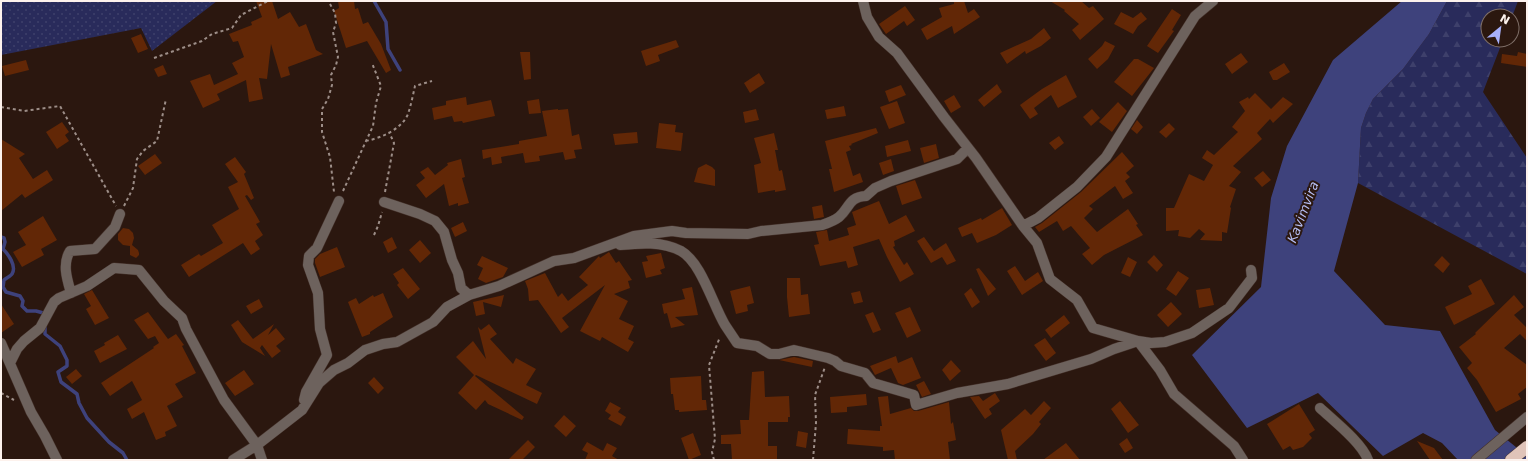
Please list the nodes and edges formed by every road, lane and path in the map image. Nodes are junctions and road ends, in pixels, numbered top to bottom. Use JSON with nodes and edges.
{"nodes":[{"id":1,"x":268,"y":1,"type":"edge"},
{"id":2,"x":863,"y":1,"type":"edge"},
{"id":3,"x":1213,"y":1,"type":"edge"},
{"id":4,"x":330,"y":4,"type":"dead end"},
{"id":5,"x":154,"y":58,"type":"dead end"},
{"id":6,"x":372,"y":63,"type":"dead end"},
{"id":7,"x":432,"y":81,"type":"dead end"},
{"id":8,"x":166,"y":99,"type":"dead end"},
{"id":9,"x":1,"y":107,"type":"edge"},
{"id":10,"x":390,"y":132,"type":"junction"},
{"id":11,"x":366,"y":141,"type":"junction"},
{"id":12,"x":968,"y":148,"type":"junction"},
{"id":13,"x":384,"y":202,"type":"junction"},
{"id":14,"x":338,"y":204,"type":"junction"},
{"id":15,"x":120,"y":214,"type":"junction"},
{"id":16,"x":1023,"y":226,"type":"junction"},
{"id":17,"x":374,"y":235,"type":"dead end"},
{"id":18,"x":604,"y":246,"type":"junction"},
{"id":19,"x":1251,"y":270,"type":"dead end"},
{"id":20,"x":71,"y":293,"type":"junction"},
{"id":21,"x":469,"y":295,"type":"junction"},
{"id":22,"x":724,"y":324,"type":"junction"},
{"id":23,"x":1138,"y":342,"type":"junction"},
{"id":24,"x":1,"y":344,"type":"edge"},
{"id":25,"x":828,"y":358,"type":"junction"},
{"id":26,"x":10,"y":363,"type":"junction"},
{"id":27,"x":1320,"y":408,"type":"dead end"},
{"id":28,"x":302,"y":410,"type":"junction"},
{"id":29,"x":1527,"y":417,"type":"edge"},
{"id":30,"x":258,"y":445,"type":"junction"},
{"id":31,"x":1527,"y":447,"type":"edge"},
{"id":32,"x":56,"y":460,"type":"edge"},
{"id":33,"x":234,"y":460,"type":"edge"},
{"id":34,"x":262,"y":460,"type":"edge"},
{"id":35,"x":714,"y":460,"type":"edge"},
{"id":36,"x":813,"y":460,"type":"edge"},
{"id":37,"x":1243,"y":460,"type":"edge"},
{"id":38,"x":1368,"y":460,"type":"edge"},
{"id":39,"x":1476,"y":460,"type":"edge"},
{"id":40,"x":1511,"y":460,"type":"edge"}],
"edges":[{"from":1,"to":5,"type":"path"},
{"from":2,"to":12,"type":"street"},
{"from":3,"to":16,"type":"street"},
{"from":4,"to":14,"type":"path"},
{"from":6,"to":11,"type":"path"},
{"from":7,"to":10,"type":"path"},
{"from":8,"to":15,"type":"path"},
{"from":9,"to":15,"type":"path"},
{"from":10,"to":11,"type":"path"},
{"from":10,"to":13,"type":"path"},
{"from":11,"to":14,"type":"path"},
{"from":12,"to":16,"type":"street"},
{"from":12,"to":18,"type":"street"},
{"from":13,"to":17,"type":"path"},
{"from":13,"to":21,"type":"street"},
{"from":14,"to":28,"type":"street"},
{"from":15,"to":20,"type":"street"},
{"from":16,"to":23,"type":"street"},
{"from":18,"to":21,"type":"street"},
{"from":18,"to":22,"type":"street"},
{"from":19,"to":23,"type":"street"},
{"from":20,"to":26,"type":"street"},
{"from":20,"to":30,"type":"street"},
{"from":21,"to":28,"type":"street"},
{"from":22,"to":25,"type":"street"},
{"from":22,"to":35,"type":"path"},
{"from":23,"to":25,"type":"street"},
{"from":23,"to":37,"type":"street"},
{"from":24,"to":26,"type":"street"},
{"from":25,"to":36,"type":"path"},
{"from":26,"to":32,"type":"street"},
{"from":27,"to":38,"type":"street"},
{"from":28,"to":30,"type":"street"},
{"from":29,"to":39,"type":"street"},
{"from":30,"to":33,"type":"street"},
{"from":30,"to":34,"type":"street"},
{"from":31,"to":40,"type":"highway"}]}
